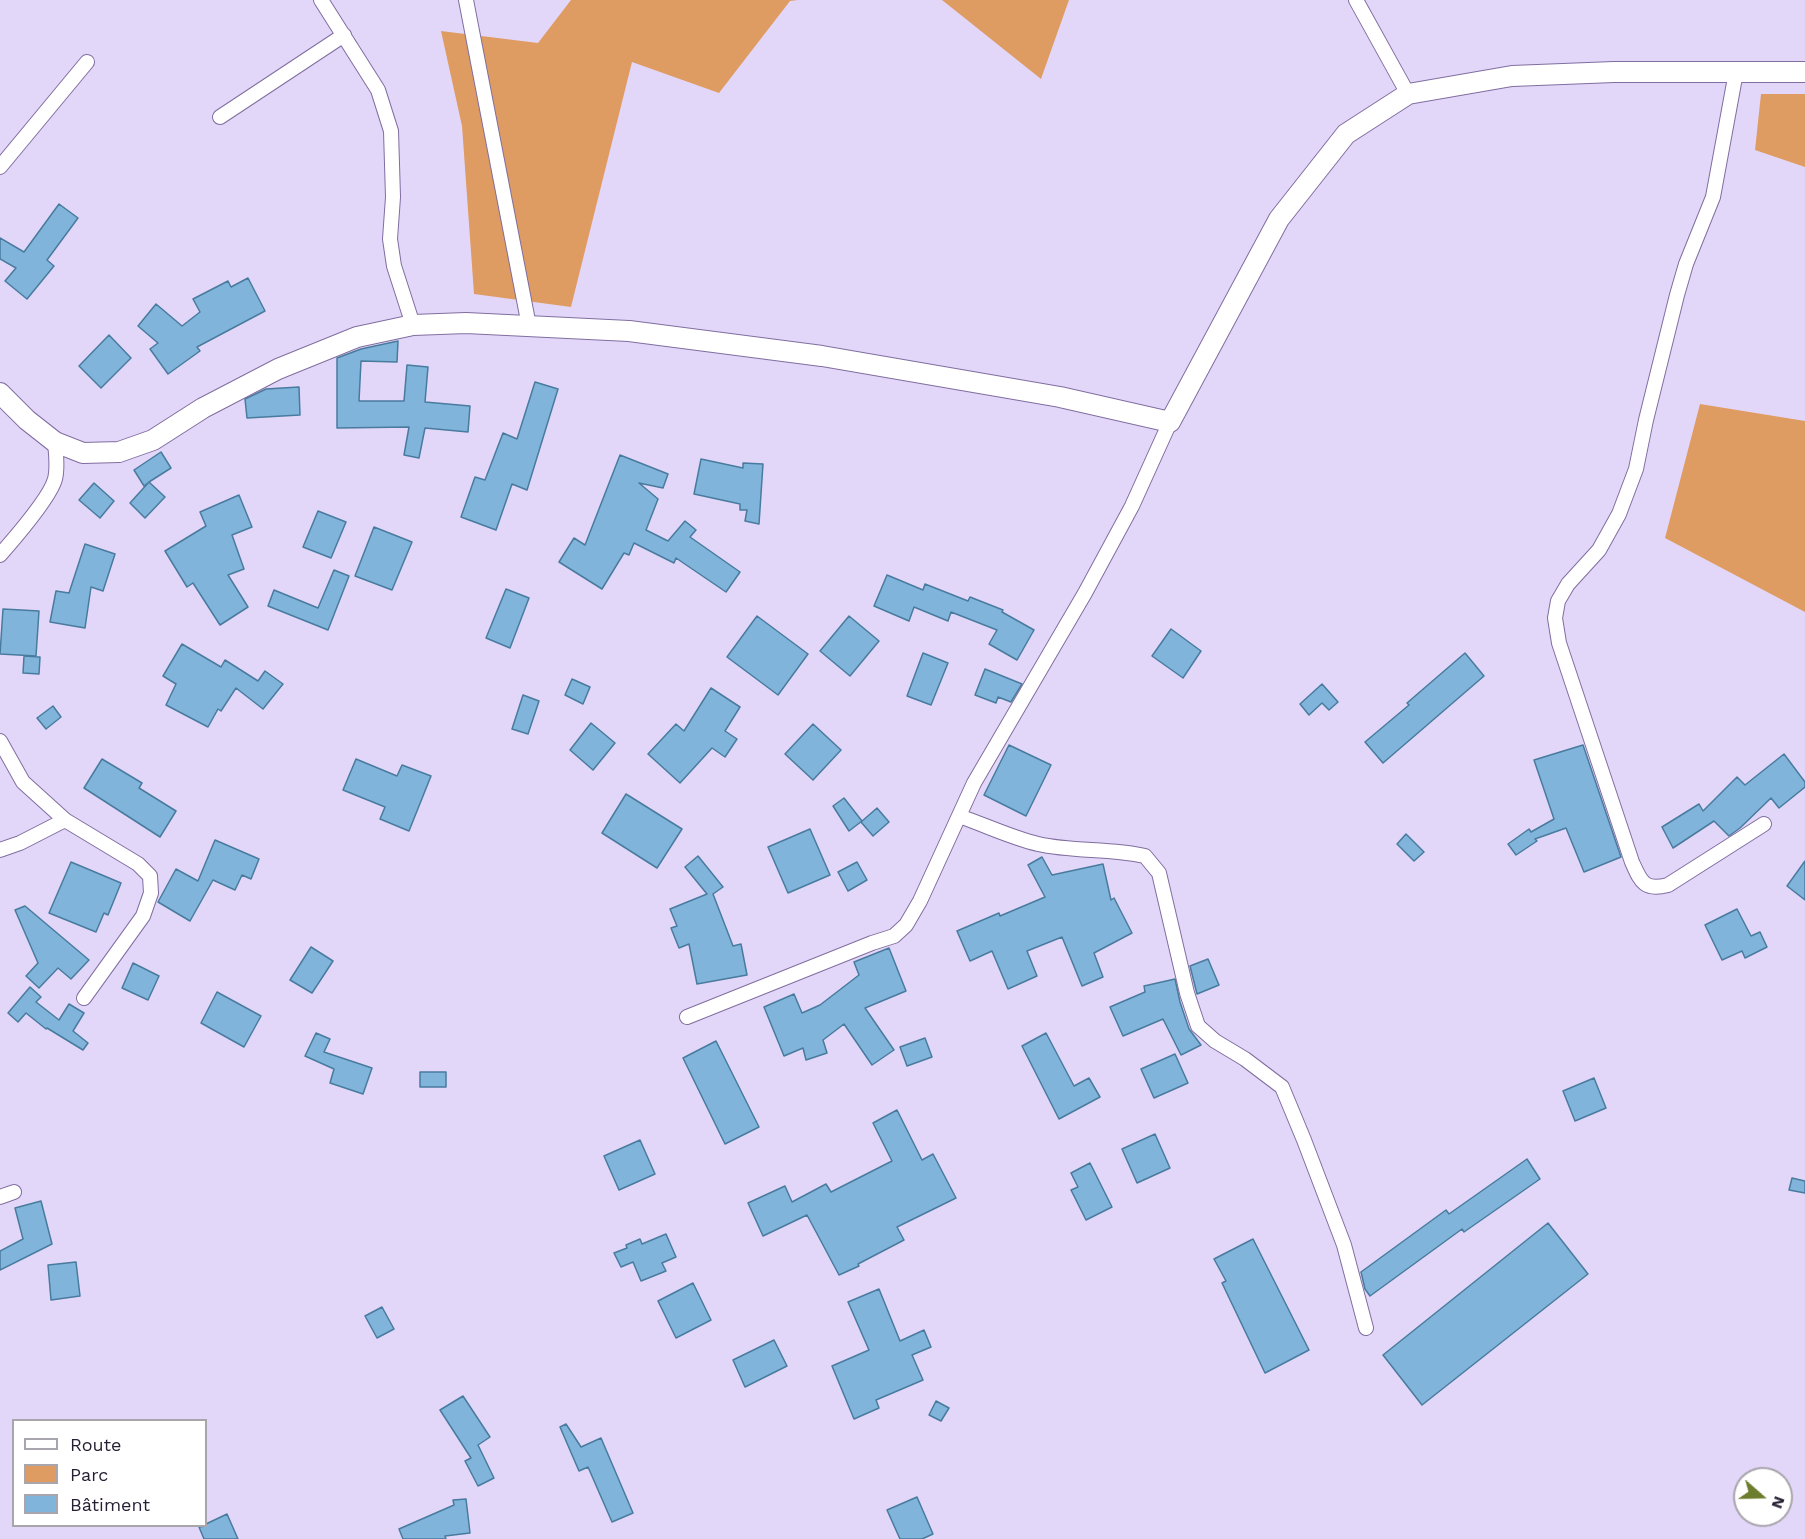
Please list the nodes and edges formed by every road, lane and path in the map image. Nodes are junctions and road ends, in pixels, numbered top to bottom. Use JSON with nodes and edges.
{"nodes":[{"id":1,"x":321,"y":0,"type":"edge"},
{"id":2,"x":466,"y":0,"type":"edge"},
{"id":3,"x":1356,"y":0,"type":"edge"},
{"id":4,"x":344,"y":35,"type":"junction"},
{"id":5,"x":87,"y":62,"type":"dead end"},
{"id":6,"x":1736,"y":72,"type":"junction"},
{"id":7,"x":1805,"y":72,"type":"edge"},
{"id":8,"x":1408,"y":94,"type":"junction"},
{"id":9,"x":220,"y":117,"type":"dead end"},
{"id":10,"x":0,"y":167,"type":"edge"},
{"id":11,"x":412,"y":325,"type":"junction"},
{"id":12,"x":529,"y":326,"type":"junction"},
{"id":13,"x":0,"y":393,"type":"edge"},
{"id":14,"x":1170,"y":422,"type":"junction"},
{"id":15,"x":55,"y":442,"type":"junction"},
{"id":16,"x":0,"y":555,"type":"edge"},
{"id":17,"x":0,"y":741,"type":"edge"},
{"id":18,"x":959,"y":816,"type":"junction"},
{"id":19,"x":65,"y":820,"type":"junction"},
{"id":20,"x":1764,"y":824,"type":"dead end"},
{"id":21,"x":0,"y":850,"type":"edge"},
{"id":22,"x":84,"y":998,"type":"dead end"},
{"id":23,"x":687,"y":1017,"type":"dead end"},
{"id":24,"x":1366,"y":1328,"type":"dead end"}],
"edges":[{"from":1,"to":4,"type":"street"},
{"from":2,"to":12,"type":"street"},
{"from":3,"to":8,"type":"street"},
{"from":4,"to":9,"type":"street"},
{"from":4,"to":11,"type":"street"},
{"from":5,"to":10,"type":"street"},
{"from":6,"to":7,"type":"street"},
{"from":6,"to":8,"type":"street"},
{"from":6,"to":20,"type":"street"},
{"from":8,"to":14,"type":"street"},
{"from":11,"to":12,"type":"street"},
{"from":11,"to":15,"type":"street"},
{"from":12,"to":14,"type":"street"},
{"from":13,"to":15,"type":"street"},
{"from":14,"to":18,"type":"street"},
{"from":15,"to":16,"type":"street"},
{"from":17,"to":19,"type":"street"},
{"from":18,"to":23,"type":"street"},
{"from":18,"to":24,"type":"street"},
{"from":19,"to":21,"type":"street"},
{"from":19,"to":22,"type":"street"}]}
